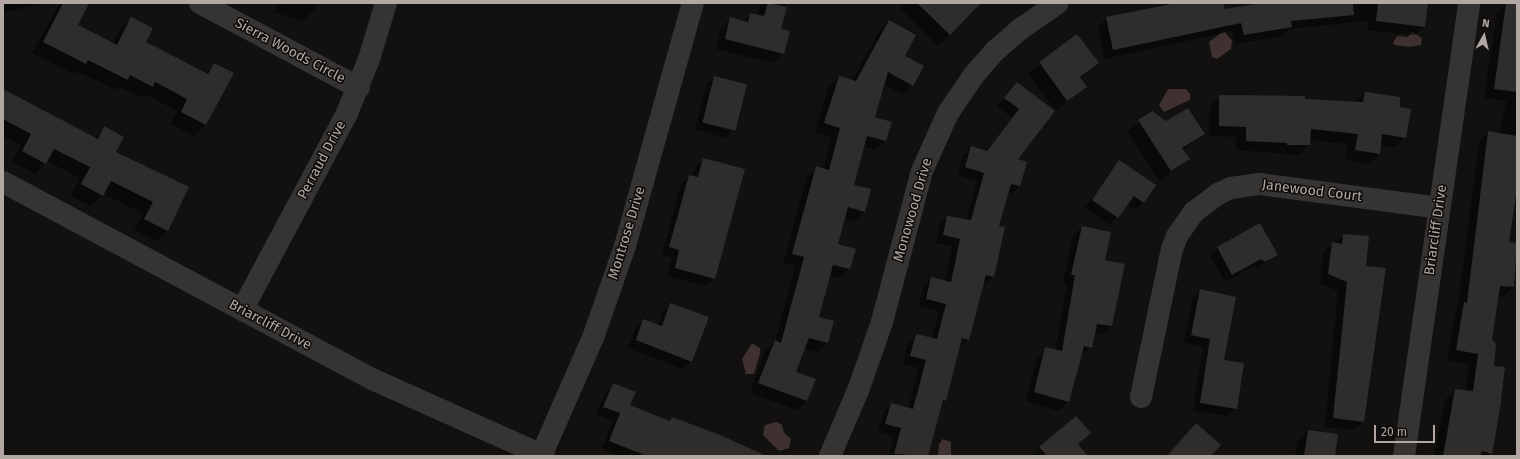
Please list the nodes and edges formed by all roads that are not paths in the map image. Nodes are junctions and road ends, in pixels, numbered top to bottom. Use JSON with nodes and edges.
{"nodes":[{"id":1,"x":200,"y":3,"type":"edge"},
{"id":2,"x":386,"y":3,"type":"edge"},
{"id":3,"x":693,"y":3,"type":"edge"},
{"id":4,"x":1058,"y":3,"type":"edge"},
{"id":5,"x":1468,"y":3,"type":"edge"},
{"id":6,"x":359,"y":88,"type":"junction"},
{"id":7,"x":3,"y":182,"type":"edge"},
{"id":8,"x":1440,"y":208,"type":"junction"},
{"id":9,"x":242,"y":310,"type":"junction"},
{"id":10,"x":1141,"y":397,"type":"dead end"},
{"id":11,"x":542,"y":456,"type":"edge"},
{"id":12,"x":830,"y":456,"type":"edge"},
{"id":13,"x":1404,"y":456,"type":"edge"}],
"edges":[{"from":1,"to":6,"type":"street","name":"Sierra Woods Circle"},
{"from":2,"to":6,"type":"street","name":"Perraud Drive"},
{"from":3,"to":11,"type":"street","name":"Montrose Drive"},
{"from":4,"to":12,"type":"street","name":"Monowood Drive"},
{"from":5,"to":8,"type":"street","name":"Briarcliff Drive"},
{"from":6,"to":9,"type":"street","name":"Perraud Drive"},
{"from":7,"to":9,"type":"street","name":"Briarcliff Drive"},
{"from":8,"to":10,"type":"street","name":"Janewood Court"},
{"from":8,"to":13,"type":"street","name":"Briarcliff Drive"},
{"from":9,"to":11,"type":"street","name":"Briarcliff Drive"}]}
